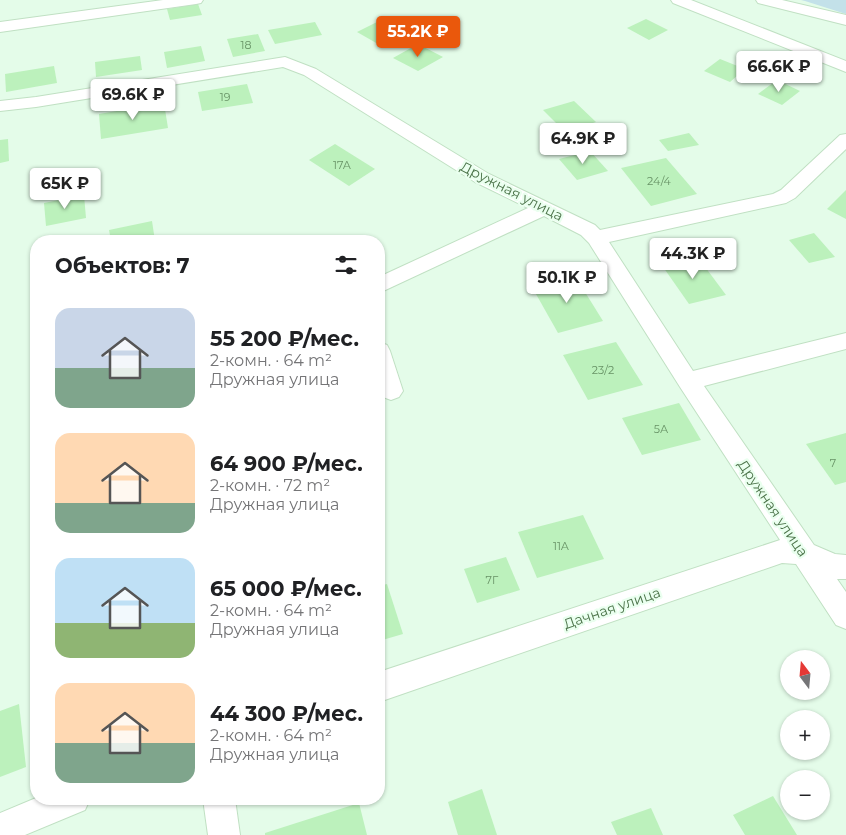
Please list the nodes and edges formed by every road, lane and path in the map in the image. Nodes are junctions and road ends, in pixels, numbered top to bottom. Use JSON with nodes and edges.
{"nodes":[{"id":1,"x":196,"y":0,"type":"edge"},
{"id":2,"x":678,"y":0,"type":"edge"},
{"id":3,"x":763,"y":0,"type":"edge"},
{"id":4,"x":846,"y":20,"type":"edge"},
{"id":5,"x":0,"y":27,"type":"edge"},
{"id":6,"x":846,"y":67,"type":"edge"},
{"id":7,"x":0,"y":106,"type":"edge"},
{"id":8,"x":846,"y":139,"type":"edge"},
{"id":9,"x":545,"y":208,"type":"junction"},
{"id":10,"x":596,"y":238,"type":"junction"},
{"id":11,"x":385,"y":283,"type":"edge"},
{"id":12,"x":846,"y":340,"type":"edge"},
{"id":13,"x":385,"y":371,"type":"edge"},
{"id":14,"x":688,"y":382,"type":"junction"},
{"id":15,"x":391,"y":391,"type":"dead end"},
{"id":16,"x":802,"y":553,"type":"junction"},
{"id":17,"x":846,"y":567,"type":"edge"},
{"id":18,"x":846,"y":616,"type":"edge"},
{"id":19,"x":385,"y":685,"type":"edge"},
{"id":20,"x":59,"y":805,"type":"edge"},
{"id":21,"x":220,"y":805,"type":"edge"},
{"id":22,"x":0,"y":829,"type":"edge"},
{"id":23,"x":224,"y":835,"type":"edge"}],
"edges":[{"from":1,"to":5,"type":"street"},
{"from":2,"to":6,"type":"street"},
{"from":3,"to":4,"type":"street"},
{"from":7,"to":9,"type":"street","name":"Дружная улица"},
{"from":8,"to":10,"type":"street"},
{"from":9,"to":10,"type":"street","name":"Дружная улица"},
{"from":9,"to":11,"type":"street"},
{"from":10,"to":14,"type":"street","name":"Дружная улица"},
{"from":12,"to":14,"type":"street"},
{"from":13,"to":15,"type":"street"},
{"from":14,"to":16,"type":"street","name":"Дружная улица"},
{"from":16,"to":17,"type":"street","name":"Дачная улица"},
{"from":16,"to":18,"type":"street","name":"Дружная улица"},
{"from":16,"to":19,"type":"street","name":"Дачная улица"},
{"from":20,"to":22,"type":"street"},
{"from":21,"to":23,"type":"street"}]}
